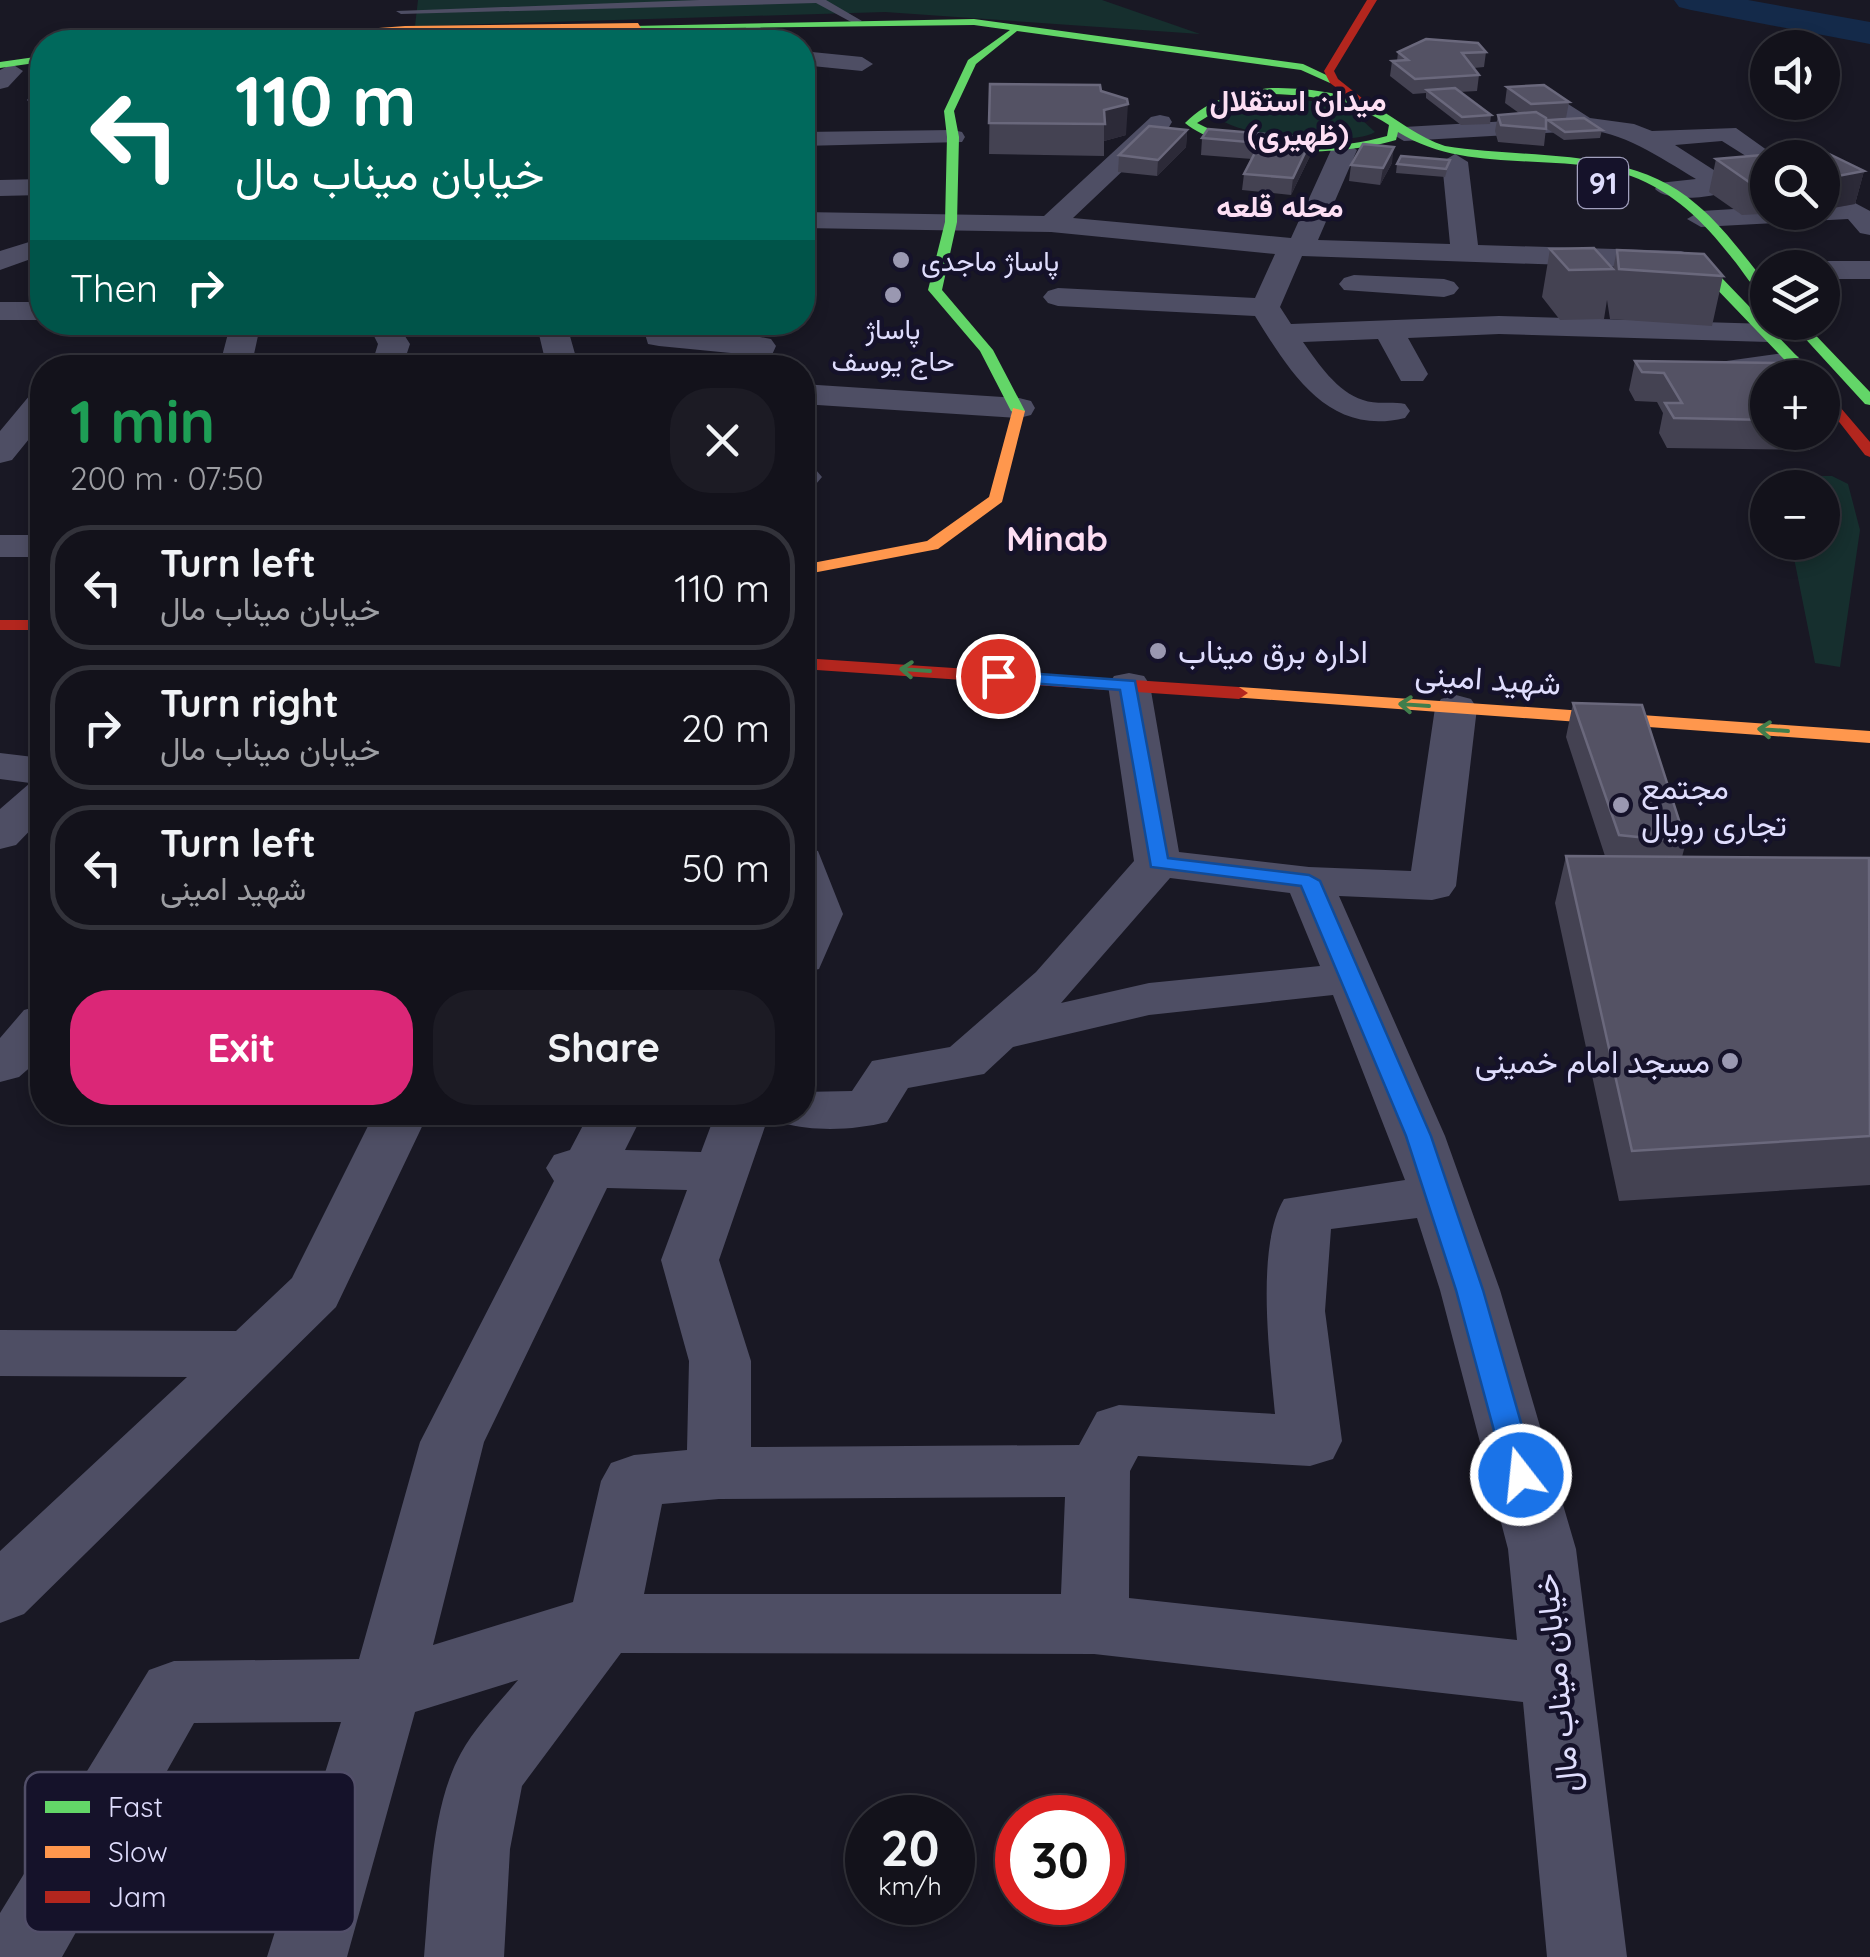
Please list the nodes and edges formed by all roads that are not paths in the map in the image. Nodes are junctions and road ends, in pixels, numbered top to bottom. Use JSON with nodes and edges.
{"nodes":[{"id":1,"x":818,"y":0,"type":"edge"},
{"id":2,"x":1372,"y":0,"type":"edge"},
{"id":3,"x":386,"y":3,"type":"dead end"},
{"id":4,"x":403,"y":20,"type":"junction"},
{"id":5,"x":849,"y":26,"type":"junction"},
{"id":6,"x":311,"y":30,"type":"edge"},
{"id":7,"x":813,"y":30,"type":"edge"},
{"id":8,"x":1013,"y":32,"type":"junction"},
{"id":9,"x":1344,"y":46,"type":"junction"},
{"id":10,"x":815,"y":48,"type":"edge"},
{"id":11,"x":815,"y":58,"type":"edge"},
{"id":12,"x":30,"y":63,"type":"edge"},
{"id":13,"x":1224,"y":63,"type":"junction"},
{"id":14,"x":862,"y":64,"type":"dead end"},
{"id":15,"x":1304,"y":66,"type":"junction"},
{"id":16,"x":30,"y":70,"type":"edge"},
{"id":17,"x":3,"y":73,"type":"edge"},
{"id":18,"x":1334,"y":81,"type":"junction"},
{"id":19,"x":1227,"y":100,"type":"junction"},
{"id":20,"x":1554,"y":102,"type":"edge"},
{"id":21,"x":1368,"y":108,"type":"junction"},
{"id":22,"x":1126,"y":117,"type":"edge"},
{"id":23,"x":1160,"y":122,"type":"junction"},
{"id":24,"x":1583,"y":124,"type":"junction"},
{"id":25,"x":1194,"y":127,"type":"junction"},
{"id":26,"x":1644,"y":130,"type":"junction"},
{"id":27,"x":1399,"y":131,"type":"junction"},
{"id":28,"x":953,"y":137,"type":"junction"},
{"id":29,"x":815,"y":140,"type":"edge"},
{"id":30,"x":1750,"y":143,"type":"edge"},
{"id":31,"x":1332,"y":149,"type":"junction"},
{"id":32,"x":25,"y":162,"type":"dead end"},
{"id":33,"x":1455,"y":162,"type":"junction"},
{"id":34,"x":0,"y":179,"type":"edge"},
{"id":35,"x":1750,"y":183,"type":"edge"},
{"id":36,"x":1724,"y":185,"type":"junction"},
{"id":37,"x":30,"y":187,"type":"edge"},
{"id":38,"x":0,"y":188,"type":"edge"},
{"id":39,"x":1668,"y":189,"type":"junction"},
{"id":40,"x":1629,"y":197,"type":"dead end"},
{"id":41,"x":815,"y":220,"type":"edge"},
{"id":42,"x":1702,"y":220,"type":"junction"},
{"id":43,"x":951,"y":222,"type":"junction"},
{"id":44,"x":1051,"y":224,"type":"junction"},
{"id":45,"x":1870,"y":227,"type":"edge"},
{"id":46,"x":1675,"y":238,"type":"dead end"},
{"id":47,"x":1297,"y":247,"type":"junction"},
{"id":48,"x":30,"y":251,"type":"edge"},
{"id":49,"x":1465,"y":253,"type":"junction"},
{"id":50,"x":1696,"y":260,"type":"junction"},
{"id":51,"x":0,"y":262,"type":"edge"},
{"id":52,"x":30,"y":262,"type":"edge"},
{"id":53,"x":1750,"y":264,"type":"edge"},
{"id":54,"x":1840,"y":270,"type":"edge"},
{"id":55,"x":1870,"y":270,"type":"edge"},
{"id":56,"x":1444,"y":288,"type":"dead end"},
{"id":57,"x":1271,"y":293,"type":"junction"},
{"id":58,"x":1058,"y":298,"type":"dead end"},
{"id":59,"x":1750,"y":303,"type":"edge"},
{"id":60,"x":0,"y":311,"type":"edge"},
{"id":61,"x":30,"y":312,"type":"edge"},
{"id":62,"x":1750,"y":328,"type":"edge"},
{"id":63,"x":1389,"y":331,"type":"junction"},
{"id":64,"x":1282,"y":334,"type":"junction"},
{"id":65,"x":659,"y":335,"type":"edge"},
{"id":66,"x":1786,"y":340,"type":"edge"},
{"id":67,"x":1797,"y":340,"type":"edge"},
{"id":68,"x":756,"y":355,"type":"edge"},
{"id":69,"x":1792,"y":357,"type":"junction"},
{"id":70,"x":1795,"y":360,"type":"edge"},
{"id":71,"x":1412,"y":374,"type":"dead end"},
{"id":72,"x":1702,"y":380,"type":"edge"},
{"id":73,"x":815,"y":395,"type":"edge"},
{"id":74,"x":1870,"y":400,"type":"edge"},
{"id":75,"x":30,"y":401,"type":"edge"},
{"id":76,"x":1019,"y":408,"type":"junction"},
{"id":77,"x":1393,"y":410,"type":"dead end"},
{"id":78,"x":1840,"y":413,"type":"edge"},
{"id":79,"x":1,"y":450,"type":"edge"},
{"id":80,"x":1870,"y":452,"type":"edge"},
{"id":81,"x":0,"y":546,"type":"edge"},
{"id":82,"x":30,"y":546,"type":"edge"},
{"id":83,"x":815,"y":568,"type":"edge"},
{"id":84,"x":0,"y":624,"type":"edge"},
{"id":85,"x":30,"y":625,"type":"edge"},
{"id":86,"x":815,"y":663,"type":"edge"},
{"id":87,"x":1129,"y":685,"type":"junction"},
{"id":88,"x":1456,"y":708,"type":"junction"},
{"id":89,"x":1870,"y":737,"type":"edge"},
{"id":90,"x":0,"y":766,"type":"edge"},
{"id":91,"x":30,"y":770,"type":"edge"},
{"id":92,"x":30,"y":805,"type":"edge"},
{"id":93,"x":0,"y":835,"type":"edge"},
{"id":94,"x":1158,"y":863,"type":"junction"},
{"id":95,"x":1309,"y":881,"type":"junction"},
{"id":96,"x":1352,"y":978,"type":"junction"},
{"id":97,"x":994,"y":1036,"type":"junction"},
{"id":98,"x":30,"y":1040,"type":"edge"},
{"id":99,"x":0,"y":1064,"type":"edge"},
{"id":100,"x":815,"y":1110,"type":"edge"},
{"id":101,"x":396,"y":1125,"type":"edge"},
{"id":102,"x":737,"y":1125,"type":"edge"},
{"id":103,"x":593,"y":1150,"type":"edge"},
{"id":104,"x":721,"y":1172,"type":"junction"},
{"id":105,"x":1438,"y":1195,"type":"junction"},
{"id":106,"x":0,"y":1353,"type":"edge"},
{"id":107,"x":251,"y":1354,"type":"junction"},
{"id":108,"x":1098,"y":1472,"type":"junction"},
{"id":109,"x":718,"y":1473,"type":"junction"},
{"id":110,"x":0,"y":1594,"type":"edge"},
{"id":111,"x":603,"y":1624,"type":"junction"},
{"id":112,"x":1094,"y":1624,"type":"junction"},
{"id":113,"x":1554,"y":1675,"type":"junction"},
{"id":114,"x":386,"y":1690,"type":"junction"},
{"id":115,"x":127,"y":1772,"type":"edge"},
{"id":116,"x":355,"y":1795,"type":"edge"},
{"id":117,"x":33,"y":1932,"type":"edge"},
{"id":118,"x":314,"y":1932,"type":"edge"},
{"id":119,"x":18,"y":1957,"type":"edge"},
{"id":120,"x":307,"y":1957,"type":"edge"},
{"id":121,"x":464,"y":1957,"type":"edge"},
{"id":122,"x":1587,"y":1957,"type":"edge"}],
"edges":[{"from":1,"to":4,"type":"lane"},
{"from":1,"to":5,"type":"lane"},
{"from":2,"to":9,"type":"main road"},
{"from":3,"to":4,"type":"lane"},
{"from":4,"to":5,"type":"main road"},
{"from":4,"to":6,"type":"main road"},
{"from":5,"to":7,"type":"main road"},
{"from":5,"to":8,"type":"main road"},
{"from":5,"to":10,"type":"street"},
{"from":5,"to":13,"type":"main road"},
{"from":8,"to":13,"type":"main road"},
{"from":8,"to":28,"type":"main road"},
{"from":9,"to":15,"type":"main road"},
{"from":9,"to":18,"type":"main road"},
{"from":11,"to":14,"type":"street"},
{"from":12,"to":17,"type":"main road"},
{"from":13,"to":15,"type":"main road"},
{"from":13,"to":19,"type":"main road"},
{"from":15,"to":18,"type":"main road"},
{"from":15,"to":19,"type":"main road"},
{"from":16,"to":17,"type":"main road"},
{"from":18,"to":21,"type":"main road","number":"91"},
{"from":19,"to":21,"type":"main road","number":"91"},
{"from":19,"to":25,"type":"main road"},
{"from":20,"to":24,"type":"street"},
{"from":21,"to":27,"type":"main road","number":"91"},
{"from":22,"to":23,"type":"street"},
{"from":23,"to":25,"type":"street"},
{"from":23,"to":44,"type":"street"},
{"from":24,"to":26,"type":"street"},
{"from":24,"to":27,"type":"street"},
{"from":25,"to":31,"type":"main road","number":"91"},
{"from":26,"to":30,"type":"street"},
{"from":26,"to":36,"type":"street"},
{"from":27,"to":31,"type":"main road","number":"91"},
{"from":27,"to":39,"type":"main road","number":"91"},
{"from":28,"to":29,"type":"street"},
{"from":28,"to":43,"type":"main road"},
{"from":31,"to":33,"type":"main road","number":"91"},
{"from":31,"to":47,"type":"street"},
{"from":32,"to":34,"type":"street"},
{"from":33,"to":40,"type":"main road","number":"91"},
{"from":33,"to":49,"type":"street"},
{"from":35,"to":36,"type":"street"},
{"from":36,"to":39,"type":"street"},
{"from":37,"to":38,"type":"street"},
{"from":39,"to":42,"type":"main road","number":"91"},
{"from":41,"to":43,"type":"street"},
{"from":42,"to":45,"type":"street"},
{"from":42,"to":53,"type":"main road","number":"91"},
{"from":43,"to":44,"type":"street"},
{"from":43,"to":76,"type":"main road"},
{"from":44,"to":47,"type":"street"},
{"from":46,"to":50,"type":"main road"},
{"from":47,"to":49,"type":"street"},
{"from":47,"to":57,"type":"street"},
{"from":48,"to":51,"type":"street"},
{"from":49,"to":50,"type":"street"},
{"from":50,"to":59,"type":"main road"},
{"from":51,"to":52,"type":"street"},
{"from":54,"to":55,"type":"street"},
{"from":56,"to":57,"type":"street"},
{"from":57,"to":58,"type":"street"},
{"from":57,"to":64,"type":"street"},
{"from":60,"to":61,"type":"street"},
{"from":62,"to":63,"type":"street"},
{"from":63,"to":64,"type":"street"},
{"from":63,"to":71,"type":"street"},
{"from":64,"to":77,"type":"street"},
{"from":65,"to":68,"type":"street"},
{"from":66,"to":69,"type":"main road"},
{"from":67,"to":74,"type":"main road"},
{"from":69,"to":70,"type":"main road"},
{"from":69,"to":72,"type":"lane"},
{"from":73,"to":76,"type":"street"},
{"from":75,"to":79,"type":"street"},
{"from":76,"to":83,"type":"main road"},
{"from":78,"to":80,"type":"main road"},
{"from":81,"to":82,"type":"street"},
{"from":84,"to":85,"type":"main road"},
{"from":87,"to":86,"type":"main road","name":"شهید امینی","one_way":true},
{"from":88,"to":87,"type":"main road","name":"شهید امینی","one_way":true},
{"from":87,"to":94,"type":"street"},
{"from":89,"to":88,"type":"main road","name":"شهید امینی","one_way":true},
{"from":88,"to":95,"type":"street"},
{"from":90,"to":91,"type":"street"},
{"from":92,"to":93,"type":"street"},
{"from":94,"to":95,"type":"street"},
{"from":94,"to":97,"type":"street"},
{"from":95,"to":96,"type":"street","name":"خیابان میناب مال"},
{"from":96,"to":97,"type":"street"},
{"from":96,"to":105,"type":"street","name":"خیابان میناب مال"},
{"from":97,"to":100,"type":"street"},
{"from":98,"to":99,"type":"street"},
{"from":101,"to":107,"type":"street"},
{"from":102,"to":104,"type":"street"},
{"from":103,"to":104,"type":"street"},
{"from":103,"to":114,"type":"street"},
{"from":104,"to":109,"type":"street"},
{"from":105,"to":108,"type":"street"},
{"from":105,"to":113,"type":"street","name":"خیابان میناب مال"},
{"from":106,"to":107,"type":"street"},
{"from":107,"to":110,"type":"street"},
{"from":108,"to":109,"type":"street"},
{"from":108,"to":112,"type":"street"},
{"from":109,"to":111,"type":"street"},
{"from":111,"to":112,"type":"street"},
{"from":111,"to":114,"type":"street"},
{"from":111,"to":121,"type":"street"},
{"from":112,"to":113,"type":"street"},
{"from":113,"to":122,"type":"street","name":"خیابان میناب مال"},
{"from":114,"to":115,"type":"street"},
{"from":114,"to":116,"type":"street"},
{"from":117,"to":119,"type":"street"},
{"from":118,"to":120,"type":"street"}]}
